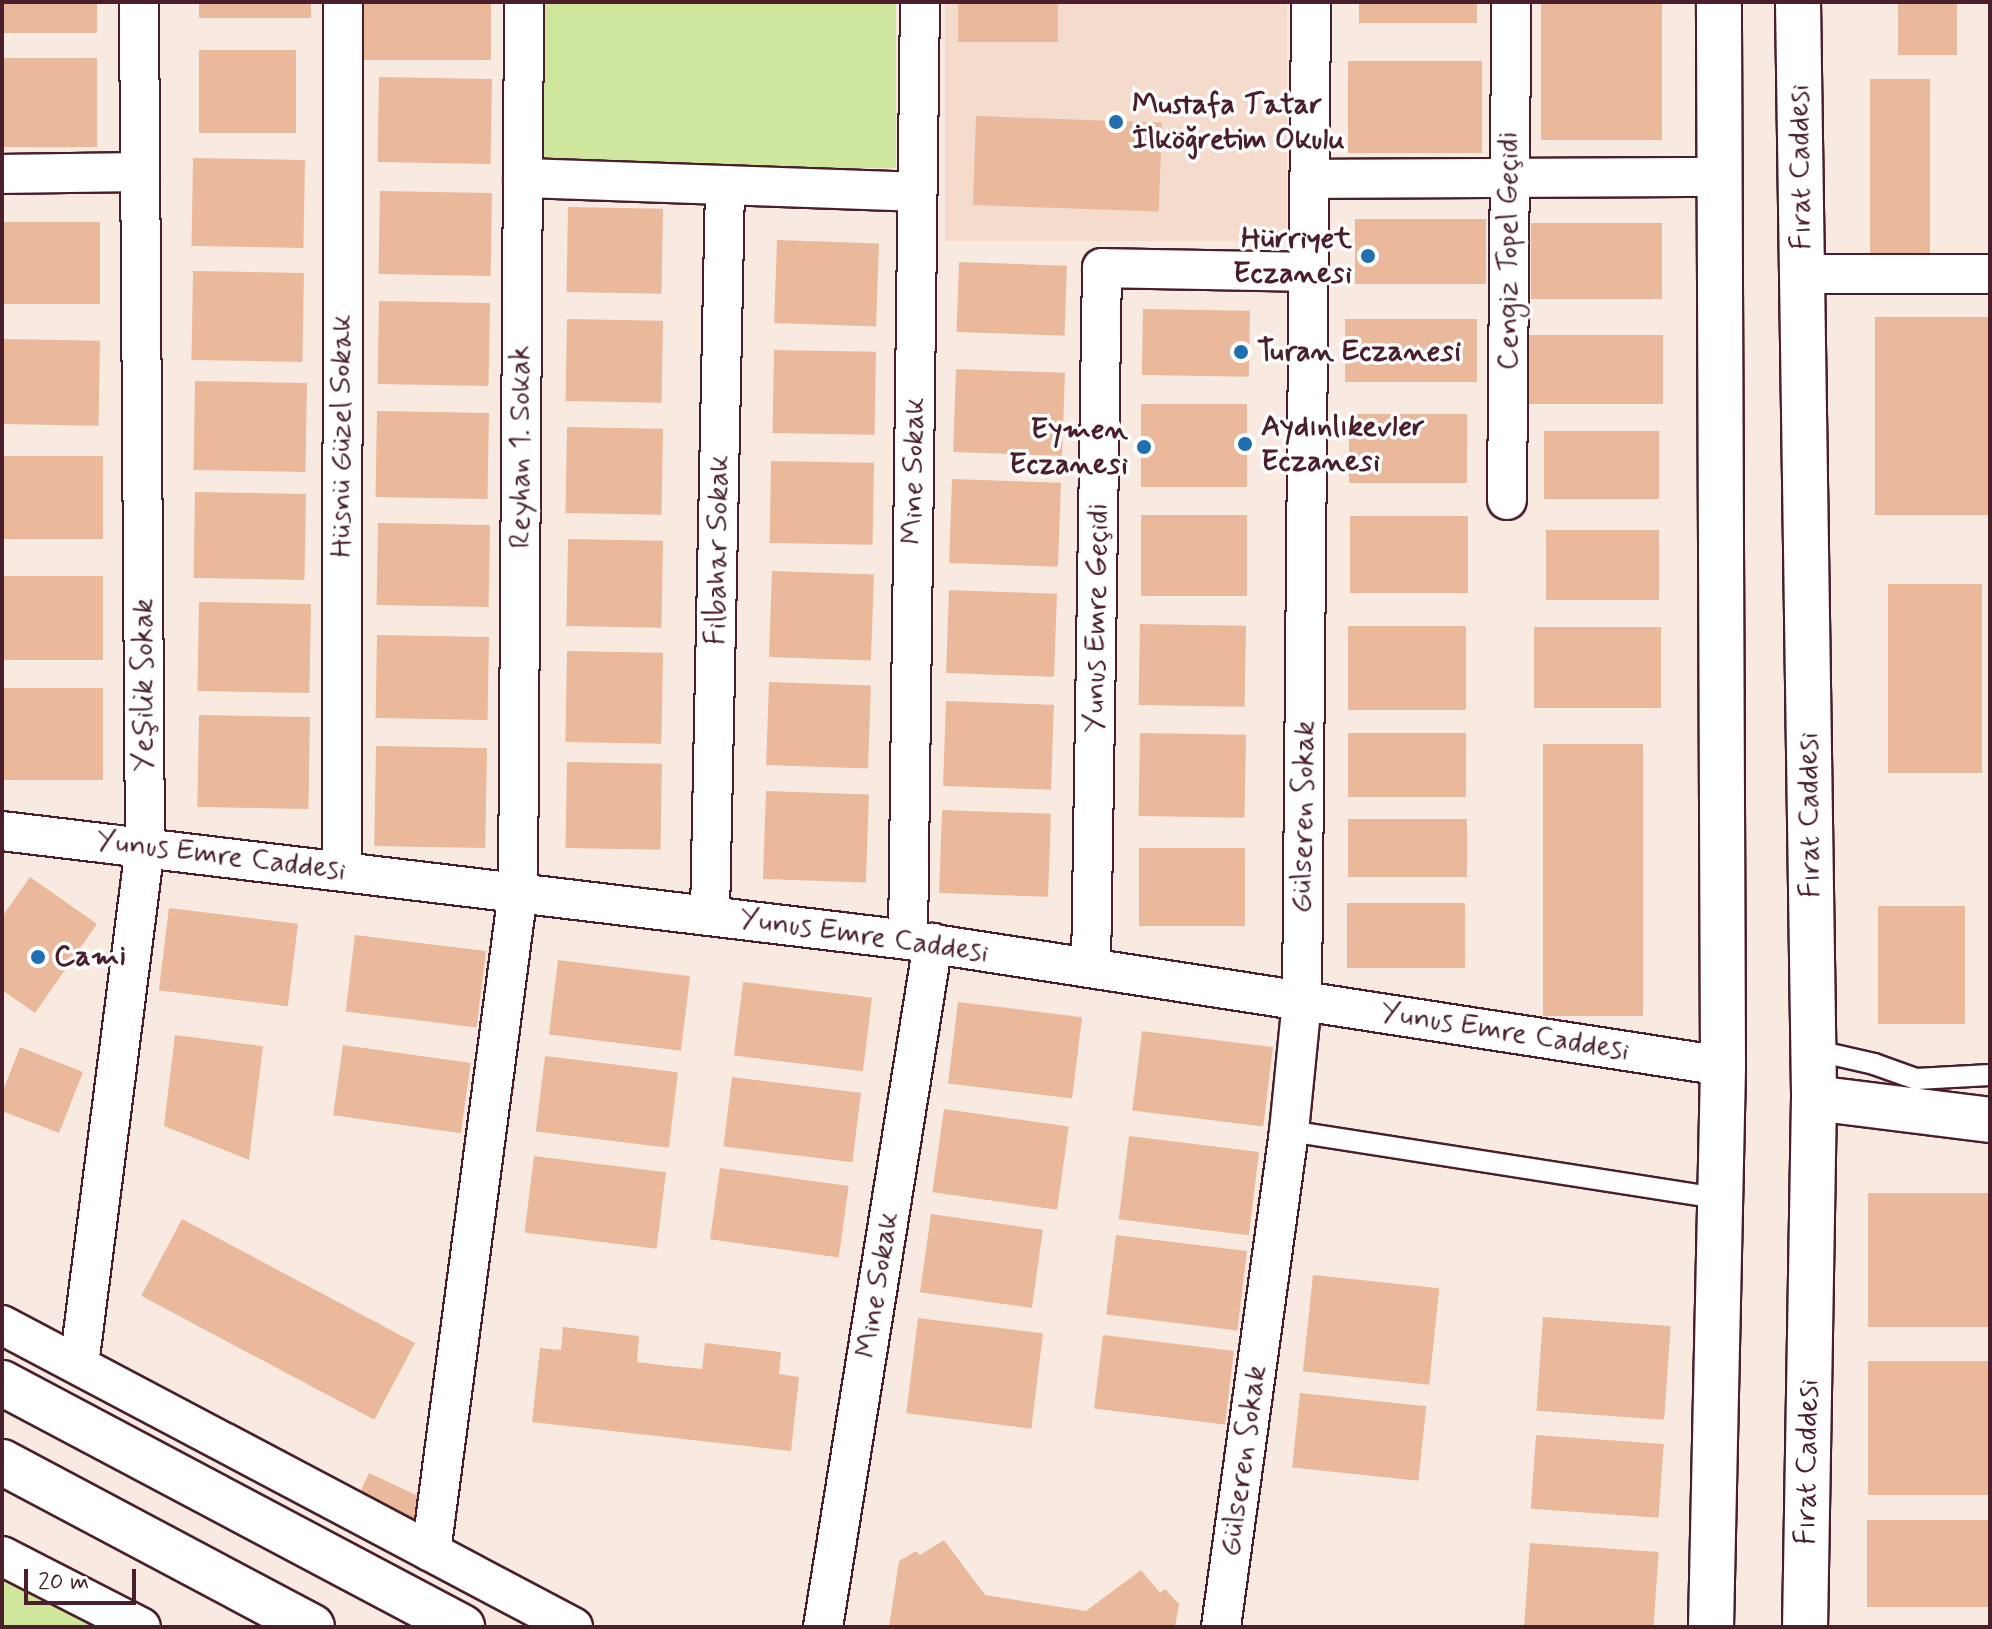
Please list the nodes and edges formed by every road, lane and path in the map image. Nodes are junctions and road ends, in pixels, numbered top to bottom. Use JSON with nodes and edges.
{"nodes":[{"id":1,"x":139,"y":2,"type":"edge"},
{"id":2,"x":343,"y":2,"type":"edge"},
{"id":3,"x":524,"y":2,"type":"edge"},
{"id":4,"x":920,"y":2,"type":"edge"},
{"id":5,"x":1311,"y":2,"type":"edge"},
{"id":6,"x":1511,"y":2,"type":"edge"},
{"id":7,"x":1719,"y":2,"type":"edge"},
{"id":8,"x":1798,"y":2,"type":"edge"},
{"id":9,"x":140,"y":172,"type":"junction"},
{"id":10,"x":2,"y":174,"type":"edge"},
{"id":11,"x":1720,"y":177,"type":"junction"},
{"id":12,"x":523,"y":178,"type":"junction"},
{"id":13,"x":1509,"y":178,"type":"junction"},
{"id":14,"x":1310,"y":179,"type":"junction"},
{"id":15,"x":725,"y":185,"type":"junction"},
{"id":16,"x":917,"y":192,"type":"junction"},
{"id":17,"x":1309,"y":272,"type":"junction"},
{"id":18,"x":1802,"y":274,"type":"junction"},
{"id":19,"x":1990,"y":274,"type":"edge"},
{"id":20,"x":1507,"y":500,"type":"dead end"},
{"id":21,"x":2,"y":831,"type":"edge"},
{"id":22,"x":145,"y":847,"type":"junction"},
{"id":23,"x":342,"y":871,"type":"junction"},
{"id":24,"x":518,"y":892,"type":"junction"},
{"id":25,"x":710,"y":915,"type":"junction"},
{"id":26,"x":920,"y":942,"type":"junction"},
{"id":27,"x":1091,"y":968,"type":"junction"},
{"id":28,"x":1302,"y":1000,"type":"junction"},
{"id":29,"x":1813,"y":1050,"type":"junction"},
{"id":30,"x":1723,"y":1066,"type":"junction"},
{"id":31,"x":1990,"y":1075,"type":"edge"},
{"id":32,"x":1814,"y":1098,"type":"junction"},
{"id":33,"x":1990,"y":1120,"type":"edge"},
{"id":34,"x":1289,"y":1131,"type":"junction"},
{"id":35,"x":1721,"y":1199,"type":"junction"},
{"id":36,"x":2,"y":1325,"type":"edge"},
{"id":37,"x":79,"y":1365,"type":"junction"},
{"id":38,"x":2,"y":1383,"type":"edge"},
{"id":39,"x":2,"y":1462,"type":"edge"},
{"id":40,"x":431,"y":1552,"type":"junction"},
{"id":41,"x":2,"y":1556,"type":"edge"},
{"id":42,"x":141,"y":1627,"type":"edge"},
{"id":43,"x":312,"y":1627,"type":"edge"},
{"id":44,"x":462,"y":1627,"type":"edge"},
{"id":45,"x":573,"y":1627,"type":"edge"},
{"id":46,"x":823,"y":1627,"type":"edge"},
{"id":47,"x":1221,"y":1627,"type":"edge"},
{"id":48,"x":1711,"y":1627,"type":"edge"},
{"id":49,"x":1805,"y":1627,"type":"edge"}],
"edges":[{"from":1,"to":9,"type":"street","name":"Yeşilik Sokak"},
{"from":2,"to":23,"type":"street","name":"Hüsnü Güzel Sokak"},
{"from":3,"to":12,"type":"street","name":"Reyhan 1. Sokak"},
{"from":4,"to":16,"type":"street","name":"Mine Sokak"},
{"from":5,"to":14,"type":"street","name":"Gülseren Sokak"},
{"from":6,"to":13,"type":"street","name":"Cengiz Topel Geçidi"},
{"from":7,"to":11,"type":"main road"},
{"from":8,"to":18,"type":"main road","name":"Fırat Caddesi"},
{"from":9,"to":10,"type":"street"},
{"from":9,"to":22,"type":"street","name":"Yeşilik Sokak"},
{"from":11,"to":13,"type":"street"},
{"from":11,"to":30,"type":"main road"},
{"from":12,"to":15,"type":"street"},
{"from":12,"to":24,"type":"street","name":"Reyhan 1. Sokak"},
{"from":13,"to":14,"type":"street"},
{"from":13,"to":20,"type":"street","name":"Cengiz Topel Geçidi"},
{"from":14,"to":17,"type":"street","name":"Gülseren Sokak"},
{"from":15,"to":16,"type":"street"},
{"from":15,"to":25,"type":"street","name":"Filbahar Sokak"},
{"from":16,"to":26,"type":"street","name":"Mine Sokak"},
{"from":17,"to":27,"type":"street","name":"Yunus Emre Geçidi"},
{"from":17,"to":28,"type":"street","name":"Gülseren Sokak"},
{"from":18,"to":19,"type":"street"},
{"from":18,"to":29,"type":"main road","name":"Fırat Caddesi"},
{"from":21,"to":22,"type":"street","name":"Yunus Emre Caddesi"},
{"from":22,"to":23,"type":"street","name":"Yunus Emre Caddesi"},
{"from":22,"to":37,"type":"street","name":"Yeşilik Sokak"},
{"from":23,"to":24,"type":"street","name":"Yunus Emre Caddesi"},
{"from":24,"to":25,"type":"street","name":"Yunus Emre Caddesi"},
{"from":24,"to":40,"type":"street","name":"Reyhan 1. Sokak"},
{"from":25,"to":26,"type":"street","name":"Yunus Emre Caddesi"},
{"from":26,"to":27,"type":"street","name":"Yunus Emre Caddesi"},
{"from":26,"to":46,"type":"street","name":"Mine Sokak"},
{"from":27,"to":28,"type":"street","name":"Yunus Emre Caddesi"},
{"from":28,"to":30,"type":"street","name":"Yunus Emre Caddesi"},
{"from":28,"to":34,"type":"street","name":"Gülseren Sokak"},
{"from":29,"to":31,"type":"lane"},
{"from":29,"to":32,"type":"main road","name":"Fırat Caddesi"},
{"from":30,"to":35,"type":"main road"},
{"from":32,"to":33,"type":"main road"},
{"from":32,"to":49,"type":"main road","name":"Fırat Caddesi"},
{"from":34,"to":35,"type":"lane"},
{"from":34,"to":47,"type":"street","name":"Gülseren Sokak"},
{"from":35,"to":48,"type":"main road"},
{"from":36,"to":37,"type":"street"},
{"from":37,"to":40,"type":"street"},
{"from":38,"to":44,"type":"main road"},
{"from":39,"to":43,"type":"main road"},
{"from":40,"to":45,"type":"street"},
{"from":41,"to":42,"type":"street"}]}
